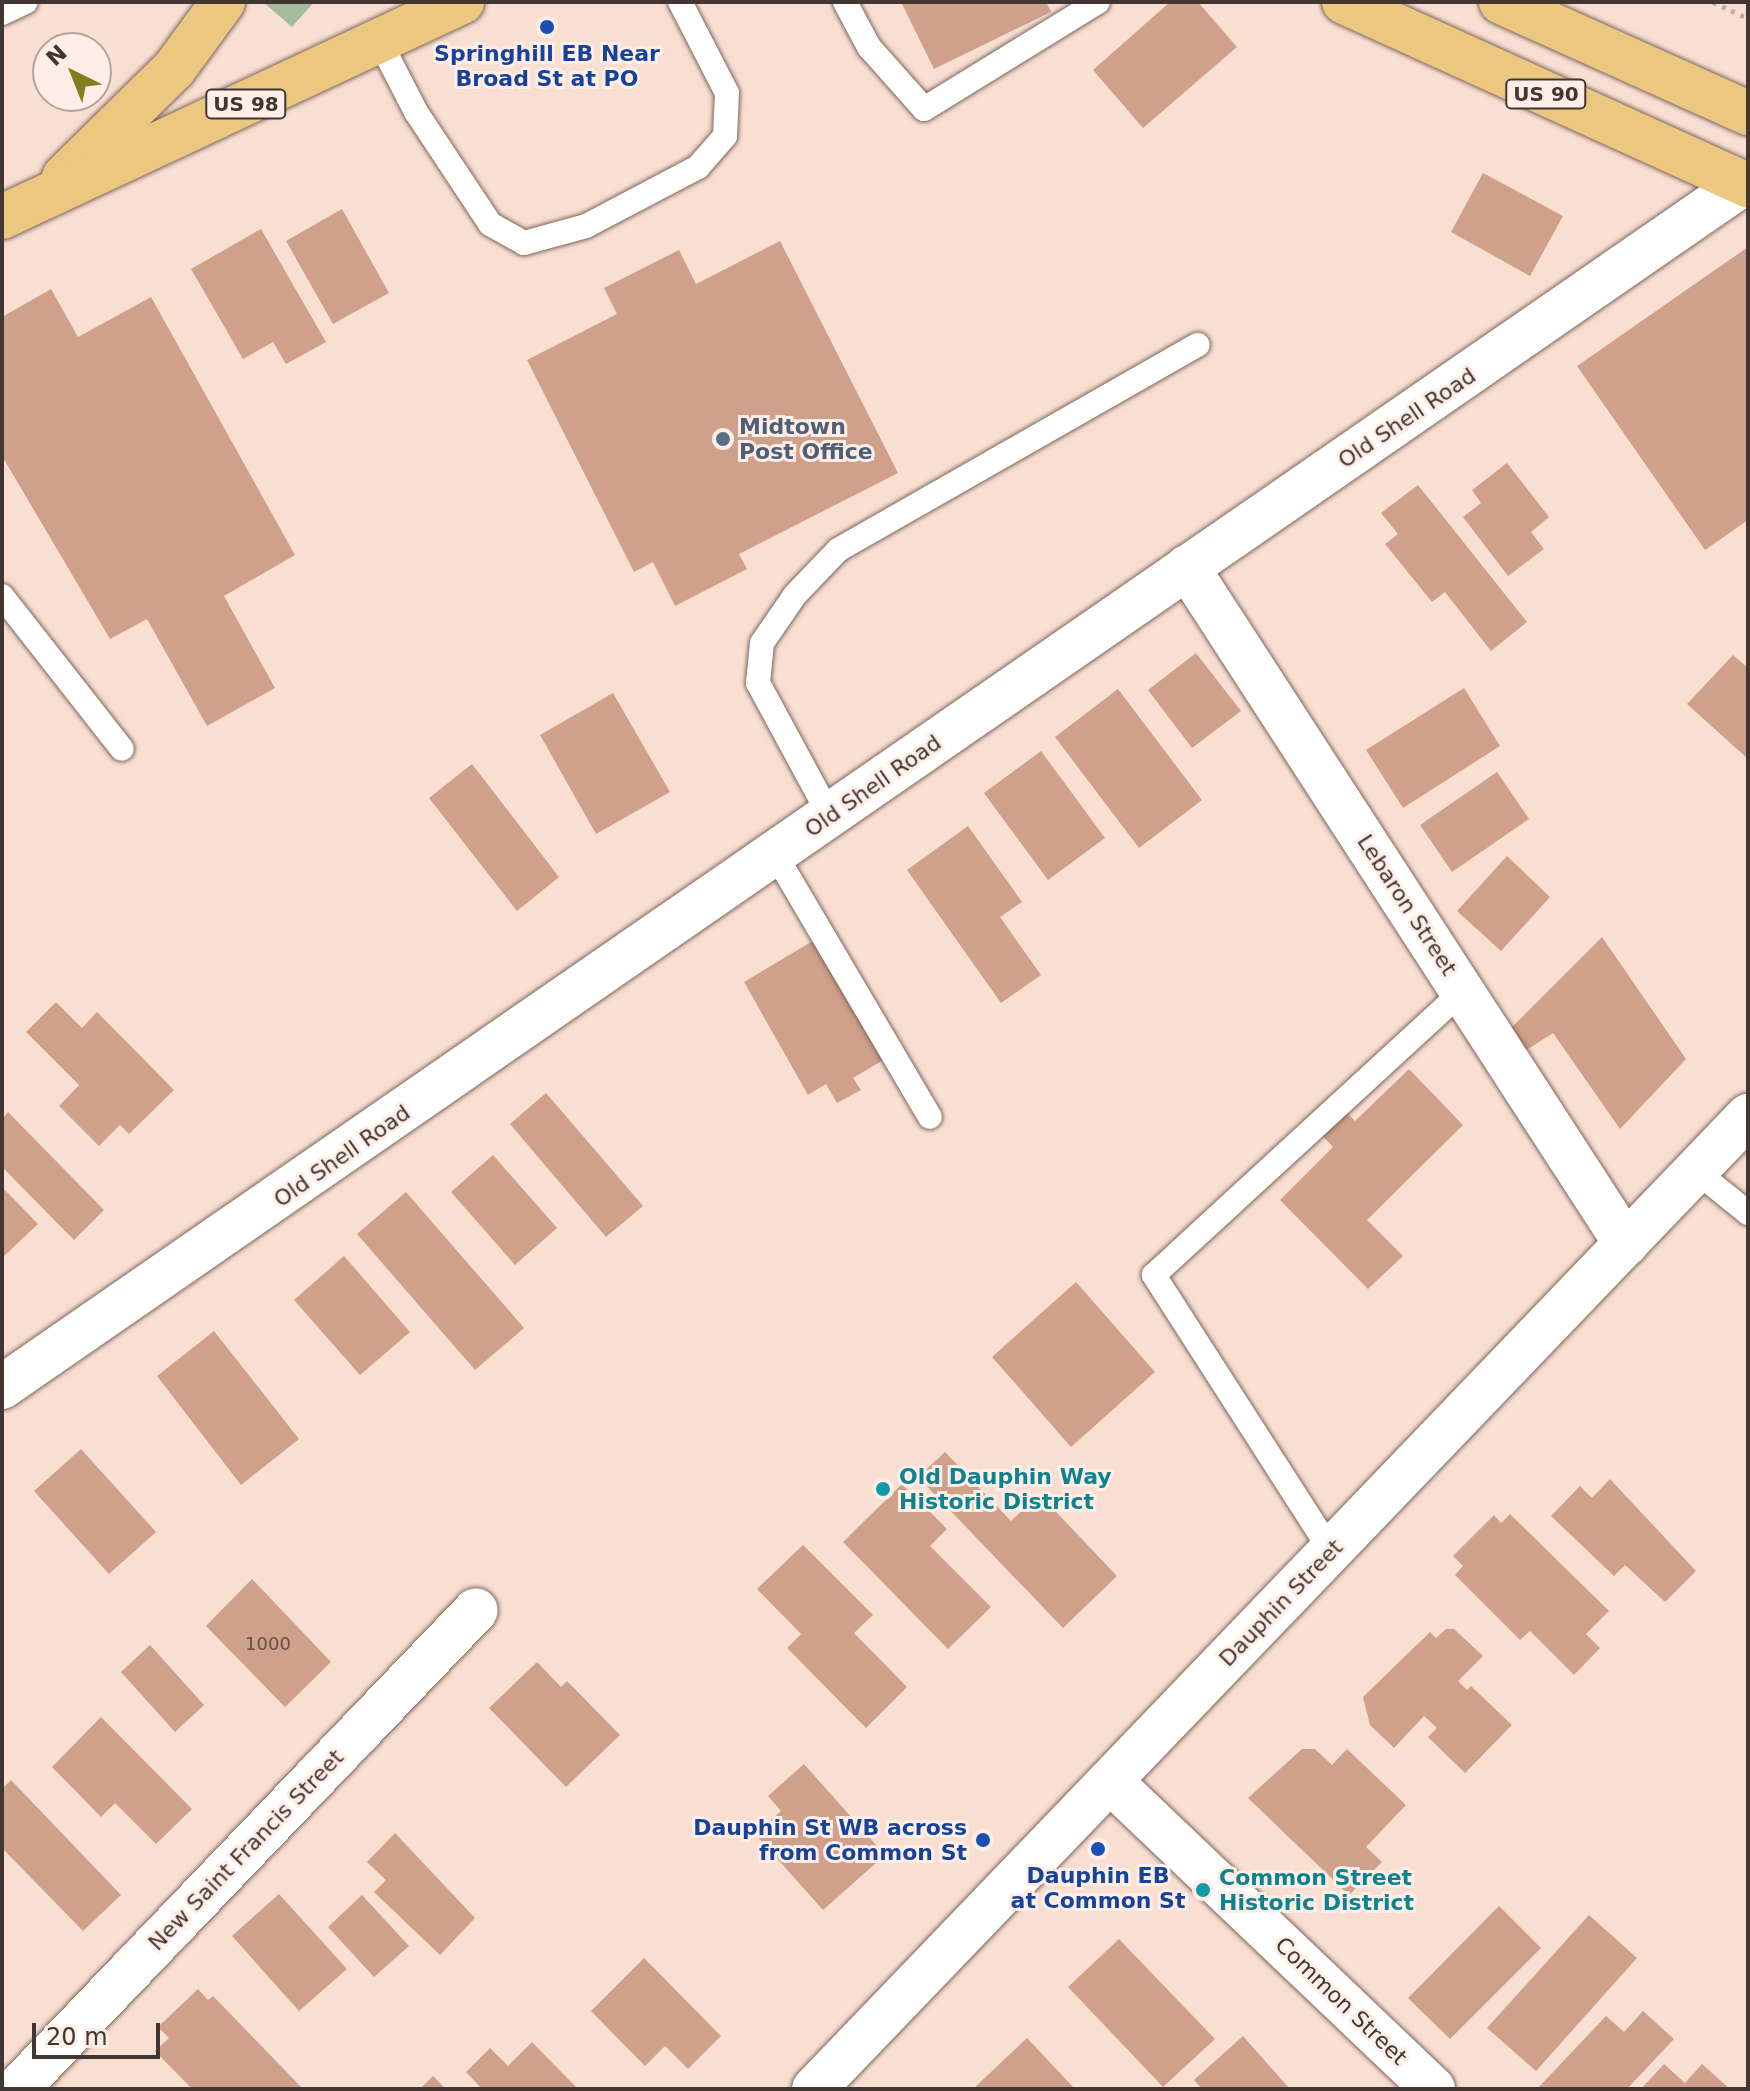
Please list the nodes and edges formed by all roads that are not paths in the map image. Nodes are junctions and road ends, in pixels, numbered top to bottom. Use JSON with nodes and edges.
{"nodes":[{"id":1,"x":26,"y":2,"type":"edge"},
{"id":2,"x":223,"y":2,"type":"edge"},
{"id":3,"x":462,"y":2,"type":"edge"},
{"id":4,"x":680,"y":2,"type":"edge"},
{"id":5,"x":845,"y":2,"type":"edge"},
{"id":6,"x":1344,"y":2,"type":"edge"},
{"id":7,"x":1501,"y":2,"type":"edge"},
{"id":8,"x":1089,"y":7,"type":"edge"},
{"id":9,"x":2,"y":13,"type":"edge"},
{"id":10,"x":1031,"y":29,"type":"dead end"},
{"id":11,"x":380,"y":42,"type":"junction"},
{"id":12,"x":984,"y":58,"type":"dead end"},
{"id":13,"x":961,"y":88,"type":"junction"},
{"id":14,"x":1748,"y":113,"type":"edge"},
{"id":15,"x":1746,"y":184,"type":"edge"},
{"id":16,"x":42,"y":199,"type":"junction"},
{"id":17,"x":2,"y":217,"type":"edge"},
{"id":18,"x":1198,"y":345,"type":"dead end"},
{"id":19,"x":1187,"y":567,"type":"junction"},
{"id":20,"x":2,"y":596,"type":"edge"},
{"id":21,"x":122,"y":749,"type":"dead end"},
{"id":22,"x":830,"y":816,"type":"junction"},
{"id":23,"x":775,"y":854,"type":"junction"},
{"id":24,"x":1463,"y":991,"type":"junction"},
{"id":25,"x":1748,"y":1116,"type":"edge"},
{"id":26,"x":930,"y":1117,"type":"dead end"},
{"id":27,"x":1696,"y":1171,"type":"junction"},
{"id":28,"x":1748,"y":1213,"type":"edge"},
{"id":29,"x":1626,"y":1244,"type":"junction"},
{"id":30,"x":2,"y":1387,"type":"edge"},
{"id":31,"x":1331,"y":1551,"type":"junction"},
{"id":32,"x":476,"y":1610,"type":"dead end"},
{"id":33,"x":1110,"y":1781,"type":"junction"},
{"id":34,"x":17,"y":2089,"type":"edge"},
{"id":35,"x":814,"y":2089,"type":"edge"},
{"id":36,"x":1433,"y":2089,"type":"edge"}],
"edges":[{"from":1,"to":9,"type":"lane"},
{"from":2,"to":16,"type":"main road","number":"US 98"},
{"from":3,"to":11,"type":"main road","number":"US 98"},
{"from":4,"to":11,"type":"lane"},
{"from":5,"to":13,"type":"lane"},
{"from":6,"to":15,"type":"main road","number":"US 90"},
{"from":7,"to":14,"type":"main road"},
{"from":8,"to":10,"type":"lane"},
{"from":8,"to":13,"type":"lane"},
{"from":11,"to":16,"type":"main road","number":"US 98"},
{"from":12,"to":13,"type":"lane"},
{"from":15,"to":19,"type":"street","name":"Old Shell Road"},
{"from":16,"to":17,"type":"main road","number":"US 98"},
{"from":18,"to":22,"type":"lane"},
{"from":19,"to":22,"type":"street","name":"Old Shell Road"},
{"from":19,"to":24,"type":"street","name":"Lebaron Street"},
{"from":20,"to":21,"type":"lane"},
{"from":22,"to":23,"type":"street","name":"Old Shell Road"},
{"from":23,"to":26,"type":"lane"},
{"from":23,"to":30,"type":"street","name":"Old Shell Road"},
{"from":24,"to":29,"type":"street","name":"Lebaron Street"},
{"from":24,"to":31,"type":"lane"},
{"from":25,"to":27,"type":"street","name":"Dauphin Street"},
{"from":27,"to":28,"type":"lane"},
{"from":27,"to":29,"type":"street","name":"Dauphin Street"},
{"from":29,"to":31,"type":"street","name":"Dauphin Street"},
{"from":31,"to":33,"type":"street","name":"Dauphin Street"},
{"from":32,"to":34,"type":"street","name":"New Saint Francis Street"},
{"from":33,"to":35,"type":"street","name":"Dauphin Street"},
{"from":33,"to":36,"type":"street","name":"Common Street"}]}
